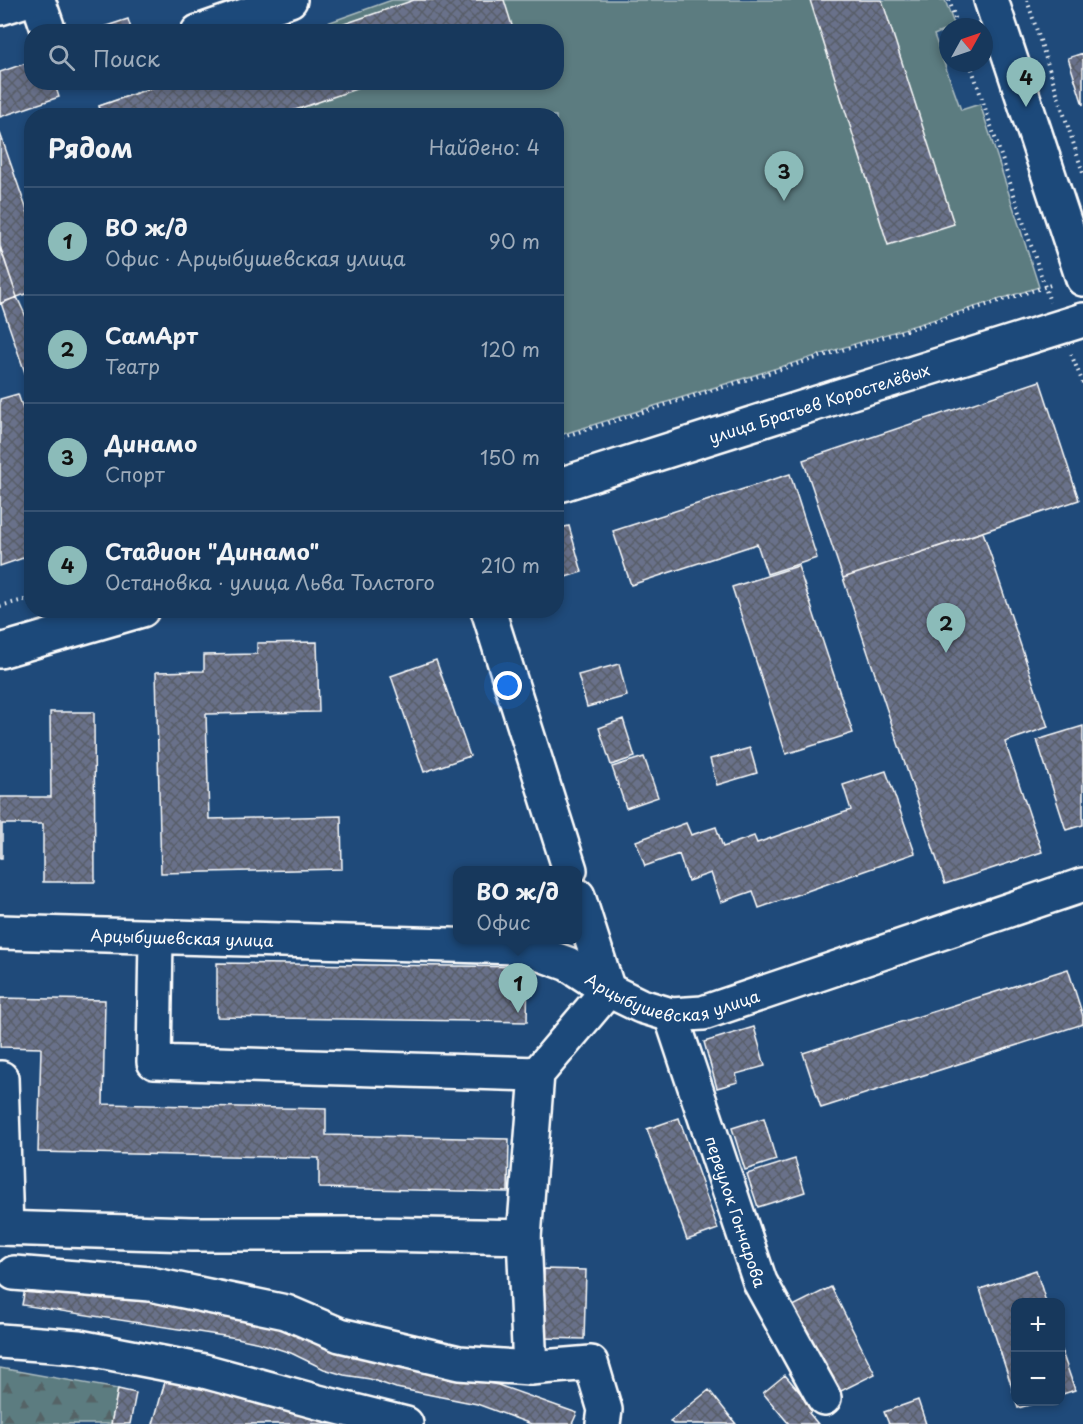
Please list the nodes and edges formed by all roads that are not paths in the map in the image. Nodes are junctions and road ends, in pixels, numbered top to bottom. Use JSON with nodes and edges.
{"nodes":[{"id":1,"x":26,"y":0,"type":"edge"},
{"id":2,"x":38,"y":0,"type":"edge"},
{"id":3,"x":290,"y":0,"type":"edge"},
{"id":4,"x":991,"y":0,"type":"edge"},
{"id":5,"x":0,"y":8,"type":"edge"},
{"id":6,"x":46,"y":24,"type":"edge"},
{"id":7,"x":221,"y":24,"type":"edge"},
{"id":8,"x":1082,"y":277,"type":"edge"},
{"id":9,"x":1070,"y":324,"type":"edge"},
{"id":10,"x":564,"y":483,"type":"edge"},
{"id":11,"x":114,"y":618,"type":"edge"},
{"id":12,"x":491,"y":618,"type":"edge"},
{"id":13,"x":0,"y":651,"type":"edge"},
{"id":14,"x":569,"y":866,"type":"edge"},
{"id":15,"x":1083,"y":885,"type":"edge"},
{"id":16,"x":582,"y":909,"type":"edge"},
{"id":17,"x":0,"y":932,"type":"edge"},
{"id":18,"x":156,"y":937,"type":"junction"},
{"id":19,"x":608,"y":990,"type":"junction"},
{"id":20,"x":671,"y":1015,"type":"junction"},
{"id":21,"x":537,"y":1074,"type":"junction"},
{"id":22,"x":0,"y":1078,"type":"edge"},
{"id":23,"x":3,"y":1228,"type":"edge"},
{"id":24,"x":524,"y":1237,"type":"junction"},
{"id":25,"x":14,"y":1273,"type":"dead end"},
{"id":26,"x":0,"y":1341,"type":"edge"},
{"id":27,"x":530,"y":1368,"type":"junction"},
{"id":28,"x":824,"y":1398,"type":"dead end"},
{"id":29,"x":406,"y":1424,"type":"edge"},
{"id":30,"x":603,"y":1424,"type":"edge"}],
"edges":[{"from":1,"to":5,"type":"street"},
{"from":2,"to":6,"type":"street"},
{"from":3,"to":7,"type":"street"},
{"from":4,"to":8,"type":"street"},
{"from":9,"to":10,"type":"street","name":"улица Братьев Коростелёвых"},
{"from":11,"to":13,"type":"street"},
{"from":12,"to":14,"type":"street"},
{"from":15,"to":20,"type":"street","name":"Арцыбушевская улица"},
{"from":16,"to":19,"type":"street"},
{"from":17,"to":18,"type":"street","name":"Арцыбушевская улица"},
{"from":18,"to":19,"type":"street","name":"Арцыбушевская улица"},
{"from":18,"to":21,"type":"street"},
{"from":19,"to":20,"type":"street","name":"Арцыбушевская улица"},
{"from":19,"to":21,"type":"street"},
{"from":20,"to":28,"type":"street","name":"переулок Гончарова"},
{"from":21,"to":24,"type":"street"},
{"from":22,"to":23,"type":"street"},
{"from":23,"to":24,"type":"street"},
{"from":24,"to":27,"type":"street"},
{"from":25,"to":27,"type":"street"},
{"from":26,"to":29,"type":"street"},
{"from":27,"to":30,"type":"street"}]}
